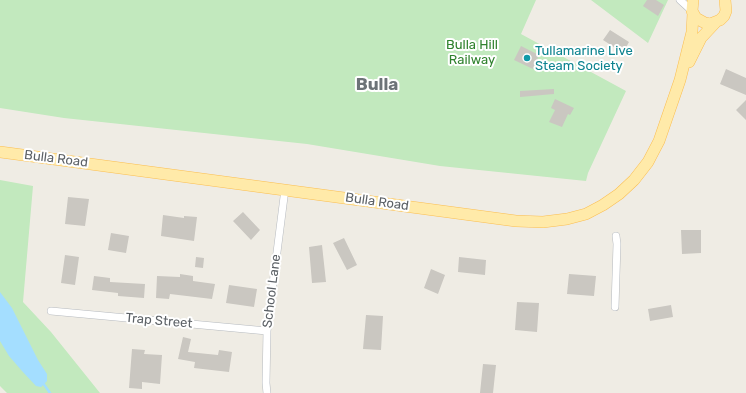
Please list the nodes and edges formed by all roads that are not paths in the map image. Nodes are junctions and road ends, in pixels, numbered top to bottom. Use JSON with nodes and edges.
{"nodes":[{"id":1,"x":680,"y":0,"type":"edge"},
{"id":2,"x":726,"y":2,"type":"edge"},
{"id":3,"x":693,"y":8,"type":"edge"},
{"id":4,"x":715,"y":23,"type":"junction"},
{"id":5,"x":680,"y":80,"type":"junction"},
{"id":6,"x":0,"y":152,"type":"edge"},
{"id":7,"x":285,"y":189,"type":"junction"},
{"id":8,"x":616,"y":236,"type":"dead end"},
{"id":9,"x":614,"y":307,"type":"dead end"},
{"id":10,"x":51,"y":311,"type":"dead end"},
{"id":11,"x":267,"y":330,"type":"junction"},
{"id":12,"x":267,"y":393,"type":"edge"}],
"edges":[{"from":1,"to":3,"type":"street"},
{"from":2,"to":4,"type":"main road","name":"Bulla Road"},
{"from":3,"to":4,"type":"main road"},
{"from":3,"to":5,"type":"main road","name":"Bulla Road"},
{"from":4,"to":5,"type":"main road","name":"Bulla Road"},
{"from":5,"to":7,"type":"main road","name":"Bulla Road"},
{"from":6,"to":7,"type":"main road","name":"Bulla Road"},
{"from":7,"to":11,"type":"street","name":"School Lane"},
{"from":8,"to":9,"type":"street"},
{"from":10,"to":11,"type":"street","name":"Trap Street"},
{"from":11,"to":12,"type":"street","name":"School Lane"}]}
